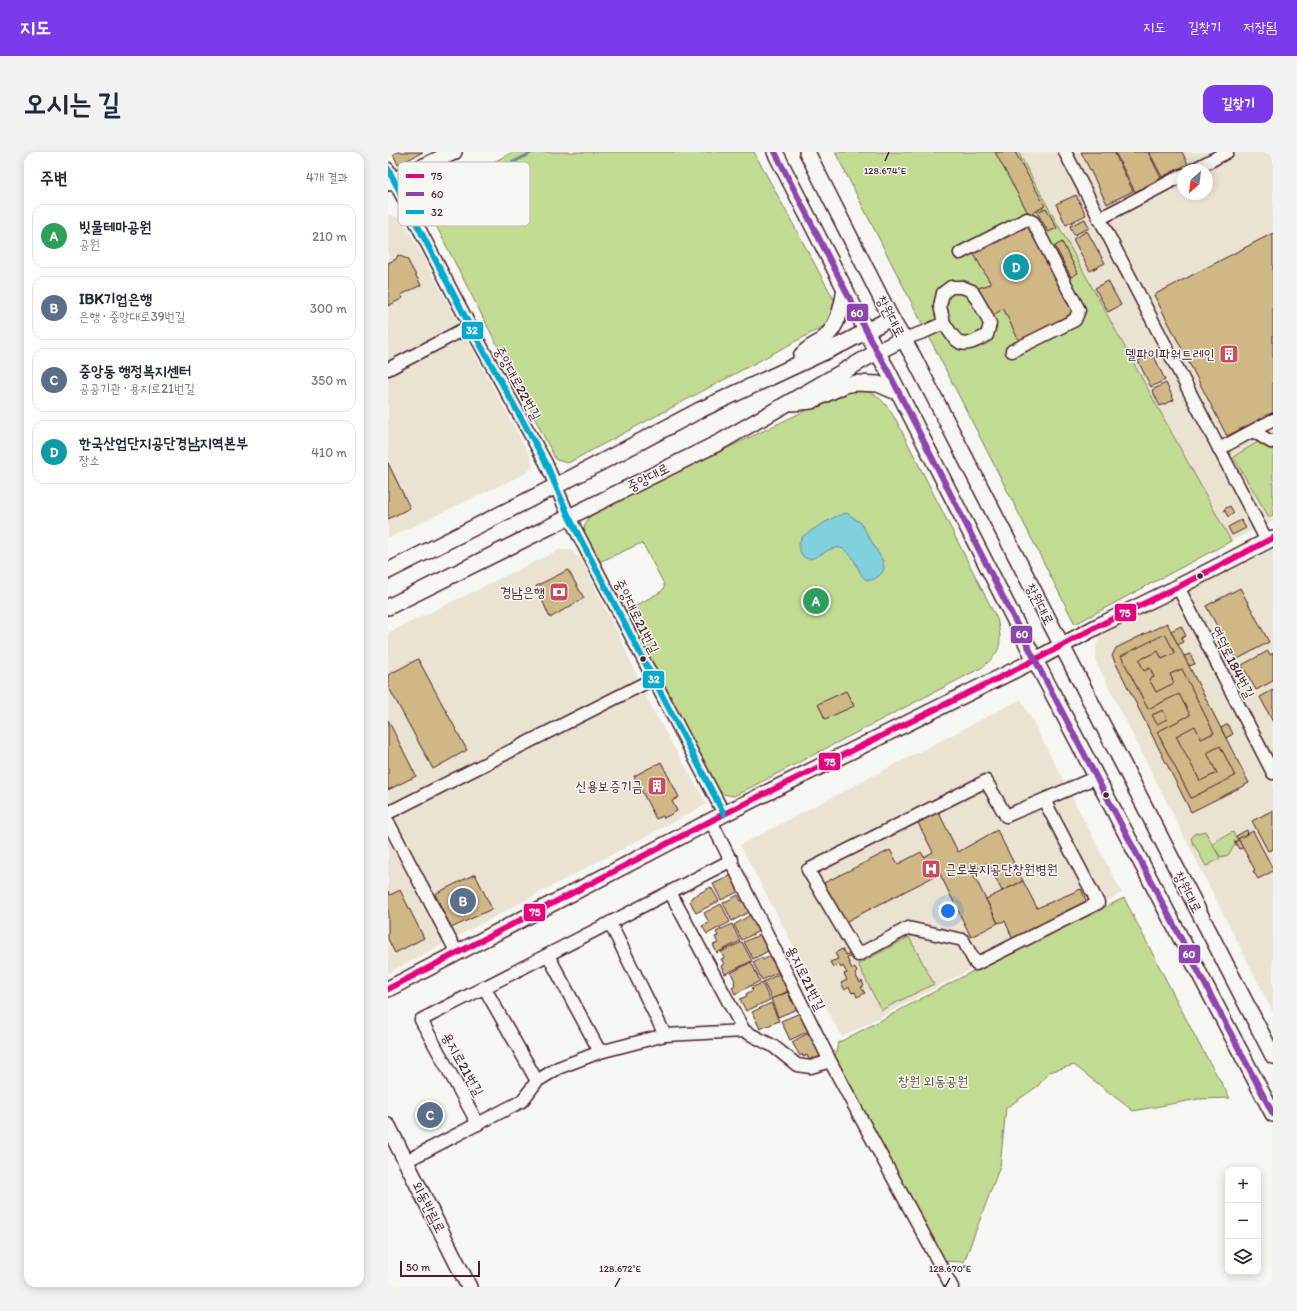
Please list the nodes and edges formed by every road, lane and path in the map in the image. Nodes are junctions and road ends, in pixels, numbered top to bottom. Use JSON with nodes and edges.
{"nodes":[{"id":1,"x":454,"y":152,"type":"edge"},
{"id":2,"x":775,"y":152,"type":"edge"},
{"id":3,"x":807,"y":152,"type":"edge"},
{"id":4,"x":1065,"y":152,"type":"edge"},
{"id":5,"x":1227,"y":152,"type":"edge"},
{"id":6,"x":428,"y":162,"type":"edge"},
{"id":7,"x":1204,"y":164,"type":"edge"},
{"id":8,"x":390,"y":177,"type":"edge"},
{"id":9,"x":1177,"y":178,"type":"edge"},
{"id":10,"x":398,"y":192,"type":"edge"},
{"id":11,"x":1099,"y":219,"type":"junction"},
{"id":12,"x":416,"y":226,"type":"edge"},
{"id":13,"x":960,"y":253,"type":"dead end"},
{"id":14,"x":845,"y":288,"type":"junction"},
{"id":15,"x":891,"y":318,"type":"junction"},
{"id":16,"x":944,"y":323,"type":"junction"},
{"id":17,"x":470,"y":326,"type":"junction"},
{"id":18,"x":867,"y":331,"type":"junction"},
{"id":19,"x":903,"y":339,"type":"junction"},
{"id":20,"x":1012,"y":351,"type":"dead end"},
{"id":21,"x":877,"y":352,"type":"junction"},
{"id":22,"x":792,"y":367,"type":"junction"},
{"id":23,"x":388,"y":369,"type":"edge"},
{"id":24,"x":899,"y":393,"type":"junction"},
{"id":25,"x":786,"y":404,"type":"junction"},
{"id":26,"x":1273,"y":420,"type":"edge"},
{"id":27,"x":1254,"y":431,"type":"junction"},
{"id":28,"x":1273,"y":441,"type":"edge"},
{"id":29,"x":1219,"y":449,"type":"junction"},
{"id":30,"x":556,"y":486,"type":"junction"},
{"id":31,"x":569,"y":517,"type":"junction"},
{"id":32,"x":1270,"y":540,"type":"edge"},
{"id":33,"x":388,"y":571,"type":"edge"},
{"id":34,"x":1178,"y":587,"type":"junction"},
{"id":35,"x":388,"y":607,"type":"edge"},
{"id":36,"x":1061,"y":645,"type":"junction"},
{"id":37,"x":1035,"y":660,"type":"junction"},
{"id":38,"x":652,"y":679,"type":"junction"},
{"id":39,"x":1273,"y":773,"type":"edge"},
{"id":40,"x":1097,"y":777,"type":"junction"},
{"id":41,"x":1044,"y":800,"type":"junction"},
{"id":42,"x":388,"y":813,"type":"edge"},
{"id":43,"x":718,"y":818,"type":"junction"},
{"id":44,"x":388,"y":822,"type":"edge"},
{"id":45,"x":732,"y":860,"type":"junction"},
{"id":46,"x":670,"y":892,"type":"junction"},
{"id":47,"x":610,"y":922,"type":"junction"},
{"id":48,"x":457,"y":953,"type":"junction"},
{"id":49,"x":548,"y":955,"type":"junction"},
{"id":50,"x":484,"y":987,"type":"junction"},
{"id":51,"x":388,"y":989,"type":"edge"},
{"id":52,"x":744,"y":1031,"type":"junction"},
{"id":53,"x":665,"y":1035,"type":"junction"},
{"id":54,"x":600,"y":1052,"type":"junction"},
{"id":55,"x":1273,"y":1056,"type":"edge"},
{"id":56,"x":830,"y":1061,"type":"junction"},
{"id":57,"x":536,"y":1081,"type":"junction"},
{"id":58,"x":1273,"y":1114,"type":"edge"},
{"id":59,"x":478,"y":1124,"type":"junction"},
{"id":60,"x":388,"y":1126,"type":"edge"},
{"id":61,"x":406,"y":1161,"type":"junction"},
{"id":62,"x":469,"y":1287,"type":"edge"},
{"id":63,"x":952,"y":1287,"type":"edge"}],
"edges":[{"from":1,"to":6,"type":"main road"},
{"from":2,"to":14,"type":"main road","name":"창원대로"},
{"from":3,"to":15,"type":"main road","name":"창원대로"},
{"from":4,"to":11,"type":"street"},
{"from":5,"to":7,"type":"street"},
{"from":8,"to":10,"type":"street","name":"중앙대로22번길"},
{"from":9,"to":11,"type":"street"},
{"from":11,"to":29,"type":"street"},
{"from":12,"to":17,"type":"street","name":"중앙대로22번길"},
{"from":13,"to":20,"type":"street"},
{"from":14,"to":18,"type":"main road","name":"창원대로"},
{"from":14,"to":22,"type":"main road"},
{"from":15,"to":18,"type":"main road"},
{"from":15,"to":19,"type":"main road","name":"창원대로"},
{"from":16,"to":16,"type":"street"},
{"from":16,"to":19,"type":"street"},
{"from":17,"to":23,"type":"street"},
{"from":17,"to":30,"type":"street","name":"중앙대로22번길"},
{"from":18,"to":21,"type":"main road","name":"창원대로"},
{"from":18,"to":22,"type":"main road"},
{"from":19,"to":21,"type":"main road","name":"중앙대로"},
{"from":19,"to":36,"type":"main road","name":"창원대로"},
{"from":21,"to":24,"type":"main road","name":"창원대로"},
{"from":21,"to":25,"type":"main road","name":"중앙대로"},
{"from":22,"to":30,"type":"main road"},
{"from":24,"to":25,"type":"main road"},
{"from":24,"to":37,"type":"main road","name":"창원대로"},
{"from":25,"to":31,"type":"main road","name":"중앙대로"},
{"from":26,"to":27,"type":"street"},
{"from":27,"to":28,"type":"street"},
{"from":27,"to":29,"type":"street"},
{"from":29,"to":32,"type":"street"},
{"from":30,"to":31,"type":"street","name":"중앙대로22번길"},
{"from":30,"to":33,"type":"main road"},
{"from":31,"to":35,"type":"main road","name":"중앙대로"},
{"from":31,"to":38,"type":"street","name":"중앙대로21번길"},
{"from":32,"to":34,"type":"main road"},
{"from":34,"to":36,"type":"main road"},
{"from":34,"to":39,"type":"street","name":"연덕로184번길"},
{"from":36,"to":37,"type":"main road"},
{"from":36,"to":55,"type":"main road","name":"창원대로"},
{"from":37,"to":40,"type":"main road","name":"창원대로"},
{"from":37,"to":43,"type":"main road"},
{"from":38,"to":42,"type":"street"},
{"from":38,"to":43,"type":"street","name":"중앙대로21번길"},
{"from":40,"to":41,"type":"street"},
{"from":40,"to":58,"type":"main road","name":"창원대로"},
{"from":41,"to":41,"type":"street"},
{"from":43,"to":45,"type":"street","name":"용지로21번길"},
{"from":43,"to":48,"type":"main road"},
{"from":44,"to":48,"type":"street"},
{"from":45,"to":46,"type":"street"},
{"from":45,"to":56,"type":"street","name":"용지로21번길"},
{"from":46,"to":47,"type":"street"},
{"from":46,"to":52,"type":"street"},
{"from":47,"to":49,"type":"street"},
{"from":47,"to":53,"type":"street"},
{"from":48,"to":51,"type":"main road"},
{"from":49,"to":50,"type":"street"},
{"from":49,"to":54,"type":"street"},
{"from":50,"to":57,"type":"street"},
{"from":50,"to":59,"type":"street","name":"용지로21번길"},
{"from":52,"to":53,"type":"street"},
{"from":52,"to":56,"type":"street"},
{"from":53,"to":54,"type":"street"},
{"from":54,"to":57,"type":"street"},
{"from":56,"to":63,"type":"street","name":"용지로21번길"},
{"from":57,"to":59,"type":"street"},
{"from":59,"to":61,"type":"street"},
{"from":60,"to":61,"type":"main road","name":"외동반림로"},
{"from":61,"to":62,"type":"main road","name":"외동반림로"}]}
